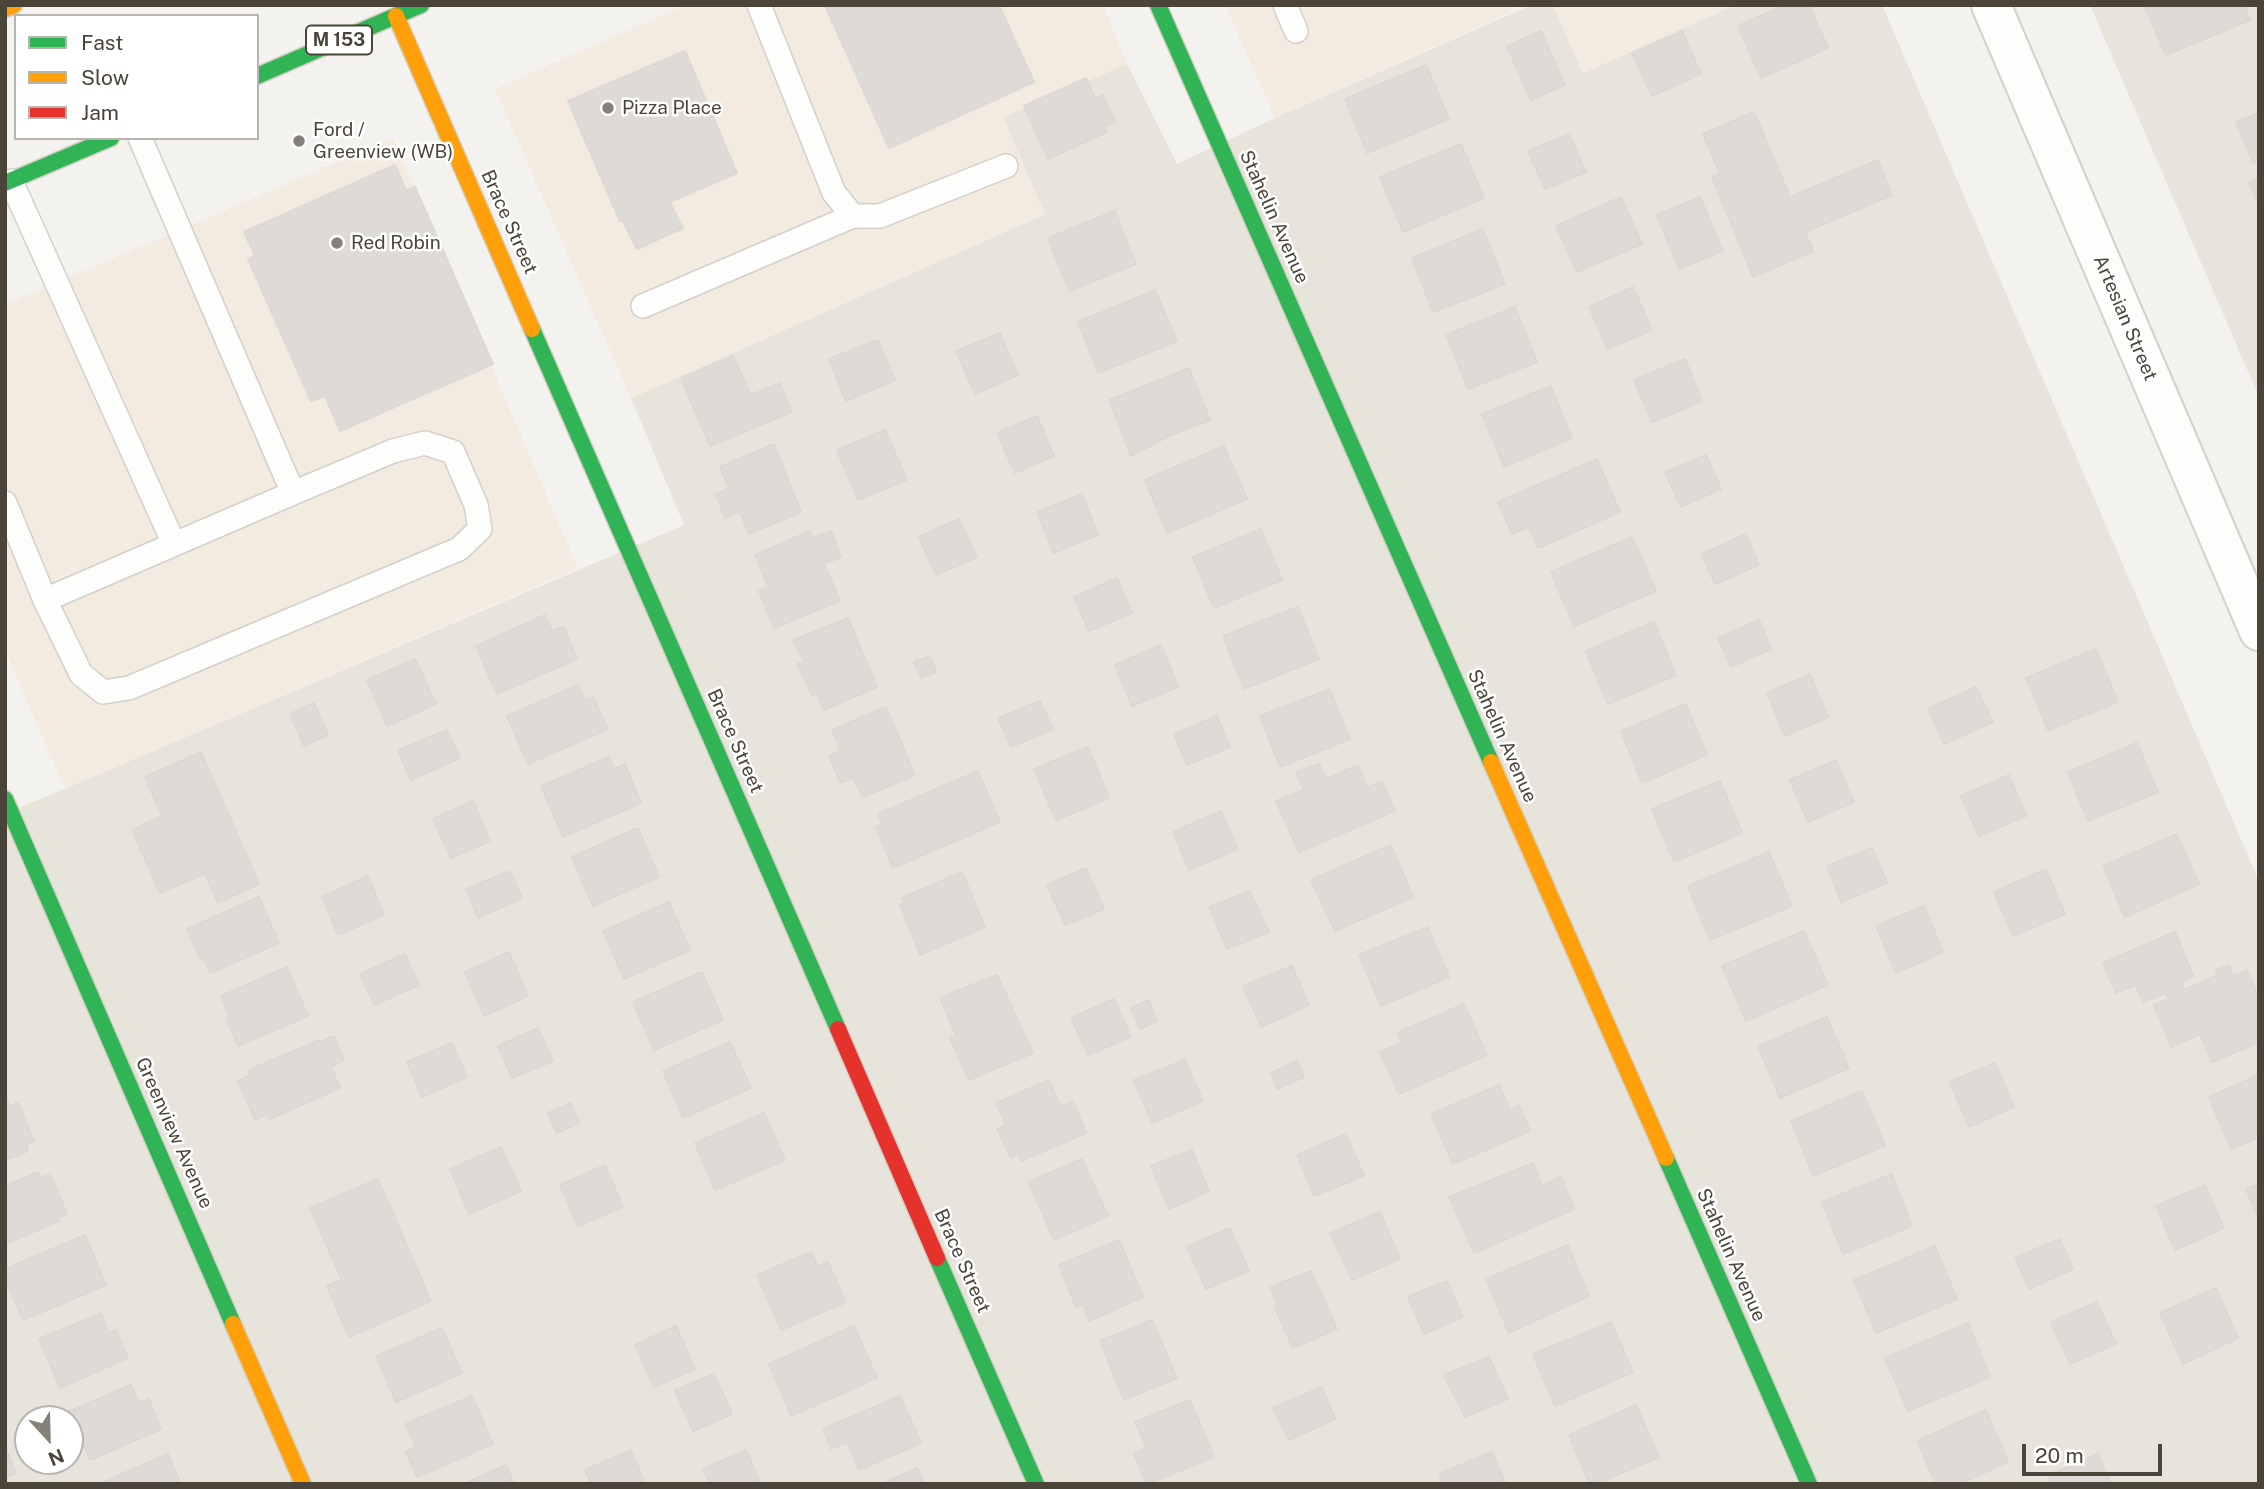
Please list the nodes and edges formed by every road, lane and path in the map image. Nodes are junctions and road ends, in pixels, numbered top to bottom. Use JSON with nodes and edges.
{"nodes":[{"id":1,"x":15,"y":5,"type":"edge"},
{"id":2,"x":421,"y":5,"type":"edge"},
{"id":3,"x":759,"y":5,"type":"edge"},
{"id":4,"x":1158,"y":5,"type":"edge"},
{"id":5,"x":1285,"y":5,"type":"edge"},
{"id":6,"x":1991,"y":5,"type":"edge"},
{"id":7,"x":5,"y":9,"type":"edge"},
{"id":8,"x":396,"y":16,"type":"junction"},
{"id":9,"x":1296,"y":31,"type":"dead end"},
{"id":10,"x":259,"y":75,"type":"edge"},
{"id":11,"x":106,"y":140,"type":"edge"},
{"id":12,"x":141,"y":140,"type":"edge"},
{"id":13,"x":1006,"y":166,"type":"dead end"},
{"id":14,"x":8,"y":182,"type":"edge"},
{"id":15,"x":853,"y":216,"type":"junction"},
{"id":16,"x":643,"y":306,"type":"dead end"},
{"id":17,"x":293,"y":493,"type":"junction"},
{"id":18,"x":5,"y":503,"type":"edge"},
{"id":19,"x":174,"y":544,"type":"junction"},
{"id":20,"x":45,"y":600,"type":"junction"},
{"id":21,"x":2259,"y":631,"type":"edge"},
{"id":22,"x":5,"y":799,"type":"edge"},
{"id":23,"x":303,"y":1484,"type":"edge"},
{"id":24,"x":1036,"y":1484,"type":"edge"},
{"id":25,"x":1809,"y":1484,"type":"edge"}],
"edges":[{"from":1,"to":7,"type":"street"},
{"from":2,"to":8,"type":"street","number":"M 153"},
{"from":3,"to":15,"type":"lane"},
{"from":4,"to":25,"type":"street","name":"Stahelin Avenue"},
{"from":5,"to":9,"type":"lane"},
{"from":6,"to":21,"type":"street","name":"Artesian Street"},
{"from":8,"to":10,"type":"street","number":"M 153"},
{"from":8,"to":24,"type":"street","name":"Brace Street"},
{"from":11,"to":14,"type":"street"},
{"from":12,"to":17,"type":"lane"},
{"from":13,"to":15,"type":"lane"},
{"from":14,"to":19,"type":"lane"},
{"from":15,"to":16,"type":"lane"},
{"from":17,"to":19,"type":"lane"},
{"from":17,"to":20,"type":"lane"},
{"from":18,"to":20,"type":"lane"},
{"from":19,"to":20,"type":"lane"},
{"from":22,"to":23,"type":"street","name":"Greenview Avenue"}]}
